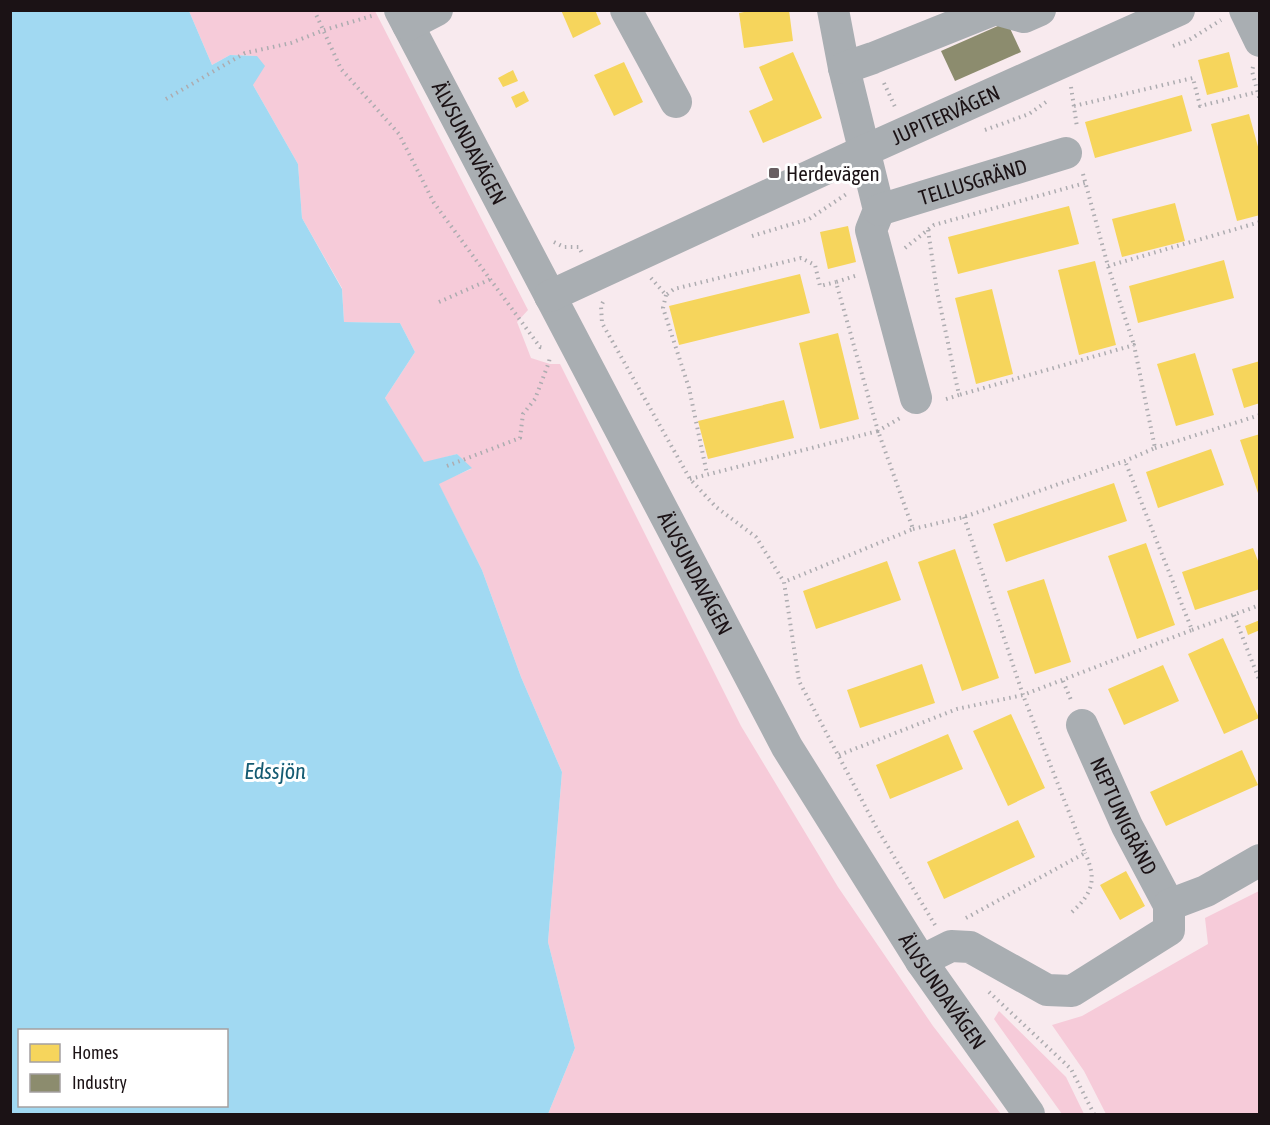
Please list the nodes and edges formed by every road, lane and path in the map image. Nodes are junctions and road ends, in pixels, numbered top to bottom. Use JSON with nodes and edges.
{"nodes":[{"id":1,"x":314,"y":10,"type":"edge"},
{"id":2,"x":437,"y":10,"type":"edge"},
{"id":3,"x":626,"y":10,"type":"edge"},
{"id":4,"x":833,"y":10,"type":"edge"},
{"id":5,"x":993,"y":10,"type":"edge"},
{"id":6,"x":999,"y":10,"type":"edge"},
{"id":7,"x":1040,"y":10,"type":"edge"},
{"id":8,"x":1179,"y":10,"type":"edge"},
{"id":9,"x":1245,"y":10,"type":"edge"},
{"id":10,"x":396,"y":16,"type":"edge"},
{"id":11,"x":324,"y":30,"type":"junction"},
{"id":12,"x":1260,"y":41,"type":"edge"},
{"id":13,"x":844,"y":68,"type":"junction"},
{"id":14,"x":1071,"y":85,"type":"dead end"},
{"id":15,"x":1257,"y":92,"type":"dead end"},
{"id":16,"x":166,"y":99,"type":"dead end"},
{"id":17,"x":676,"y":102,"type":"dead end"},
{"id":18,"x":1074,"y":106,"type":"junction"},
{"id":19,"x":1073,"y":151,"type":"junction"},
{"id":20,"x":864,"y":152,"type":"junction"},
{"id":21,"x":1085,"y":183,"type":"junction"},
{"id":22,"x":879,"y":210,"type":"junction"},
{"id":23,"x":1260,"y":222,"type":"edge"},
{"id":24,"x":1108,"y":266,"type":"junction"},
{"id":25,"x":880,"y":268,"type":"junction"},
{"id":26,"x":651,"y":278,"type":"dead end"},
{"id":27,"x":491,"y":279,"type":"junction"},
{"id":28,"x":836,"y":282,"type":"junction"},
{"id":29,"x":666,"y":295,"type":"junction"},
{"id":30,"x":550,"y":296,"type":"junction"},
{"id":31,"x":606,"y":298,"type":"dead end"},
{"id":32,"x":439,"y":302,"type":"dead end"},
{"id":33,"x":602,"y":323,"type":"junction"},
{"id":34,"x":561,"y":344,"type":"junction"},
{"id":35,"x":1134,"y":345,"type":"junction"},
{"id":36,"x":959,"y":395,"type":"dead end"},
{"id":37,"x":916,"y":398,"type":"dead end"},
{"id":38,"x":1260,"y":415,"type":"edge"},
{"id":39,"x":878,"y":431,"type":"junction"},
{"id":40,"x":1155,"y":448,"type":"junction"},
{"id":41,"x":1125,"y":460,"type":"junction"},
{"id":42,"x":447,"y":466,"type":"dead end"},
{"id":43,"x":707,"y":474,"type":"junction"},
{"id":44,"x":690,"y":479,"type":"junction"},
{"id":45,"x":964,"y":517,"type":"junction"},
{"id":46,"x":913,"y":530,"type":"junction"},
{"id":47,"x":784,"y":582,"type":"junction"},
{"id":48,"x":1260,"y":605,"type":"edge"},
{"id":49,"x":1234,"y":615,"type":"junction"},
{"id":50,"x":1192,"y":630,"type":"junction"},
{"id":51,"x":1260,"y":682,"type":"edge"},
{"id":52,"x":1023,"y":695,"type":"junction"},
{"id":53,"x":1082,"y":725,"type":"dead end"},
{"id":54,"x":839,"y":755,"type":"junction"},
{"id":55,"x":1085,"y":853,"type":"junction"},
{"id":56,"x":1260,"y":861,"type":"edge"},
{"id":57,"x":1169,"y":905,"type":"junction"},
{"id":58,"x":1072,"y":912,"type":"dead end"},
{"id":59,"x":956,"y":933,"type":"junction"},
{"id":60,"x":921,"y":961,"type":"junction"},
{"id":61,"x":984,"y":987,"type":"dead end"},
{"id":62,"x":1029,"y":1114,"type":"edge"},
{"id":63,"x":1094,"y":1114,"type":"edge"}],
"edges":[{"from":1,"to":11,"type":"path"},
{"from":2,"to":10,"type":"street"},
{"from":3,"to":17,"type":"street"},
{"from":4,"to":13,"type":"street"},
{"from":5,"to":13,"type":"street"},
{"from":6,"to":7,"type":"street"},
{"from":8,"to":20,"type":"street","name":"JUPITERVÄGEN"},
{"from":9,"to":12,"type":"street"},
{"from":10,"to":11,"type":"path"},
{"from":10,"to":30,"type":"street","name":"ÄLVSUNDAVÄGEN"},
{"from":11,"to":16,"type":"path"},
{"from":11,"to":27,"type":"path"},
{"from":13,"to":20,"type":"street"},
{"from":14,"to":18,"type":"path"},
{"from":15,"to":18,"type":"path"},
{"from":18,"to":19,"type":"path"},
{"from":19,"to":21,"type":"path"},
{"from":19,"to":22,"type":"street","name":"TELLUSGRÄND"},
{"from":20,"to":22,"type":"street"},
{"from":20,"to":30,"type":"street","name":"JUPITERVÄGEN"},
{"from":21,"to":24,"type":"path"},
{"from":21,"to":25,"type":"path"},
{"from":22,"to":25,"type":"street"},
{"from":23,"to":24,"type":"path"},
{"from":24,"to":35,"type":"path"},
{"from":25,"to":28,"type":"path"},
{"from":25,"to":37,"type":"street"},
{"from":26,"to":29,"type":"path"},
{"from":27,"to":32,"type":"path"},
{"from":27,"to":34,"type":"path"},
{"from":28,"to":29,"type":"path"},
{"from":28,"to":39,"type":"path"},
{"from":29,"to":43,"type":"path"},
{"from":30,"to":34,"type":"street","name":"ÄLVSUNDAVÄGEN"},
{"from":31,"to":33,"type":"path"},
{"from":33,"to":34,"type":"path"},
{"from":33,"to":44,"type":"path"},
{"from":34,"to":42,"type":"path"},
{"from":34,"to":60,"type":"street","name":"ÄLVSUNDAVÄGEN"},
{"from":35,"to":36,"type":"path"},
{"from":35,"to":40,"type":"path"},
{"from":38,"to":40,"type":"path"},
{"from":39,"to":43,"type":"path"},
{"from":39,"to":46,"type":"path"},
{"from":40,"to":41,"type":"path"},
{"from":41,"to":45,"type":"path"},
{"from":41,"to":50,"type":"path"},
{"from":43,"to":44,"type":"path"},
{"from":44,"to":47,"type":"path"},
{"from":45,"to":46,"type":"path"},
{"from":45,"to":52,"type":"path"},
{"from":46,"to":47,"type":"path"},
{"from":47,"to":54,"type":"path"},
{"from":48,"to":49,"type":"path"},
{"from":49,"to":50,"type":"path"},
{"from":49,"to":51,"type":"path"},
{"from":50,"to":52,"type":"path"},
{"from":52,"to":54,"type":"path"},
{"from":52,"to":55,"type":"path"},
{"from":53,"to":57,"type":"street","name":"NEPTUNIGRÄND"},
{"from":54,"to":59,"type":"path"},
{"from":55,"to":58,"type":"path"},
{"from":55,"to":59,"type":"path"},
{"from":56,"to":57,"type":"street"},
{"from":57,"to":59,"type":"street"},
{"from":59,"to":60,"type":"street"},
{"from":60,"to":62,"type":"street","name":"ÄLVSUNDAVÄGEN"},
{"from":61,"to":63,"type":"path"}]}
